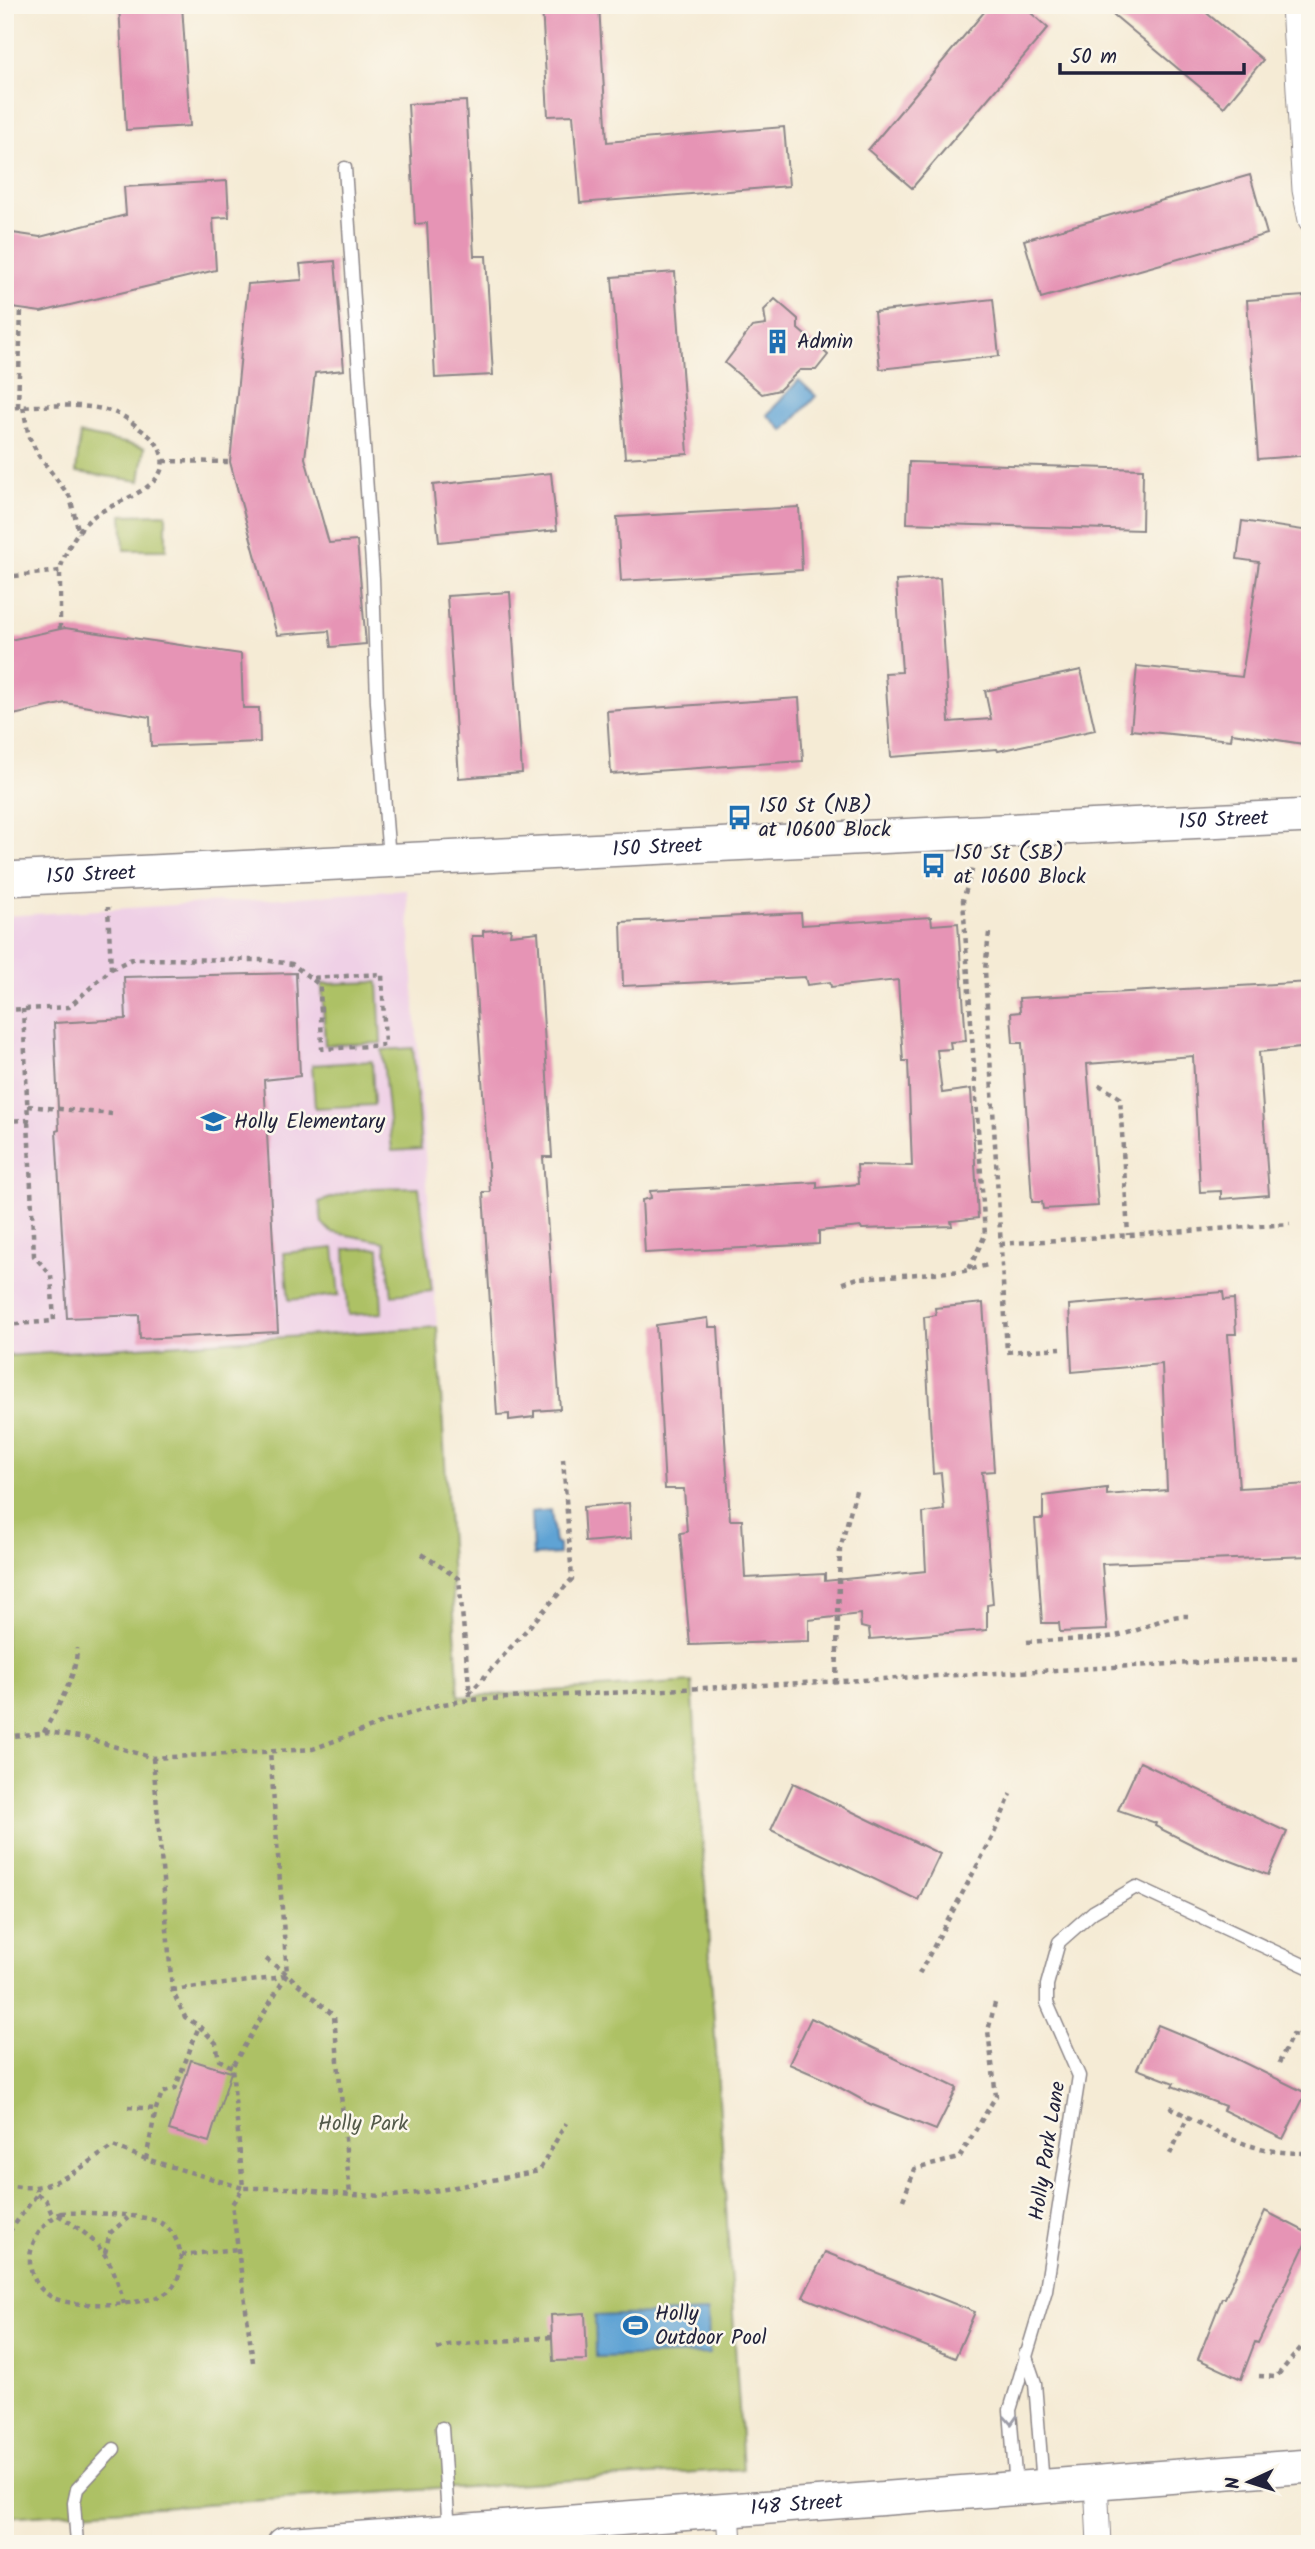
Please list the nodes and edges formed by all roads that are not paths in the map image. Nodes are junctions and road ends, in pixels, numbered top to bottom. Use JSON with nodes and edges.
{"nodes":[{"id":1,"x":1293,"y":5,"type":"edge"},
{"id":2,"x":345,"y":168,"type":"dead end"},
{"id":3,"x":1310,"y":220,"type":"edge"},
{"id":4,"x":1310,"y":816,"type":"edge"},
{"id":5,"x":389,"y":860,"type":"junction"},
{"id":6,"x":5,"y":879,"type":"edge"},
{"id":7,"x":1310,"y":1968,"type":"edge"},
{"id":8,"x":1025,"y":2354,"type":"junction"},
{"id":9,"x":442,"y":2428,"type":"dead end"},
{"id":10,"x":114,"y":2449,"type":"dead end"},
{"id":11,"x":1310,"y":2466,"type":"edge"},
{"id":12,"x":1096,"y":2481,"type":"junction"},
{"id":13,"x":1029,"y":2487,"type":"junction"},
{"id":14,"x":728,"y":2511,"type":"junction"},
{"id":15,"x":449,"y":2531,"type":"junction"},
{"id":16,"x":354,"y":2541,"type":"edge"},
{"id":17,"x":77,"y":2544,"type":"edge"},
{"id":18,"x":284,"y":2544,"type":"edge"},
{"id":19,"x":730,"y":2544,"type":"edge"},
{"id":20,"x":1099,"y":2544,"type":"edge"}],
"edges":[{"from":1,"to":3,"type":"street"},
{"from":2,"to":5,"type":"lane"},
{"from":4,"to":5,"type":"main road","name":"150 Street"},
{"from":5,"to":6,"type":"main road","name":"150 Street"},
{"from":7,"to":8,"type":"lane","name":"Holly Park Lane"},
{"from":8,"to":13,"type":"lane"},
{"from":8,"to":13,"type":"lane","name":"Holly Park Lane","one_way":true},
{"from":9,"to":15,"type":"lane"},
{"from":10,"to":17,"type":"lane"},
{"from":11,"to":12,"type":"main road","name":"148 Street"},
{"from":12,"to":13,"type":"main road","name":"148 Street"},
{"from":12,"to":20,"type":"street"},
{"from":13,"to":14,"type":"main road","name":"148 Street"},
{"from":14,"to":15,"type":"main road","name":"148 Street"},
{"from":14,"to":19,"type":"street"},
{"from":15,"to":16,"type":"main road","name":"148 Street"},
{"from":16,"to":18,"type":"main road","name":"148 Street"}]}
